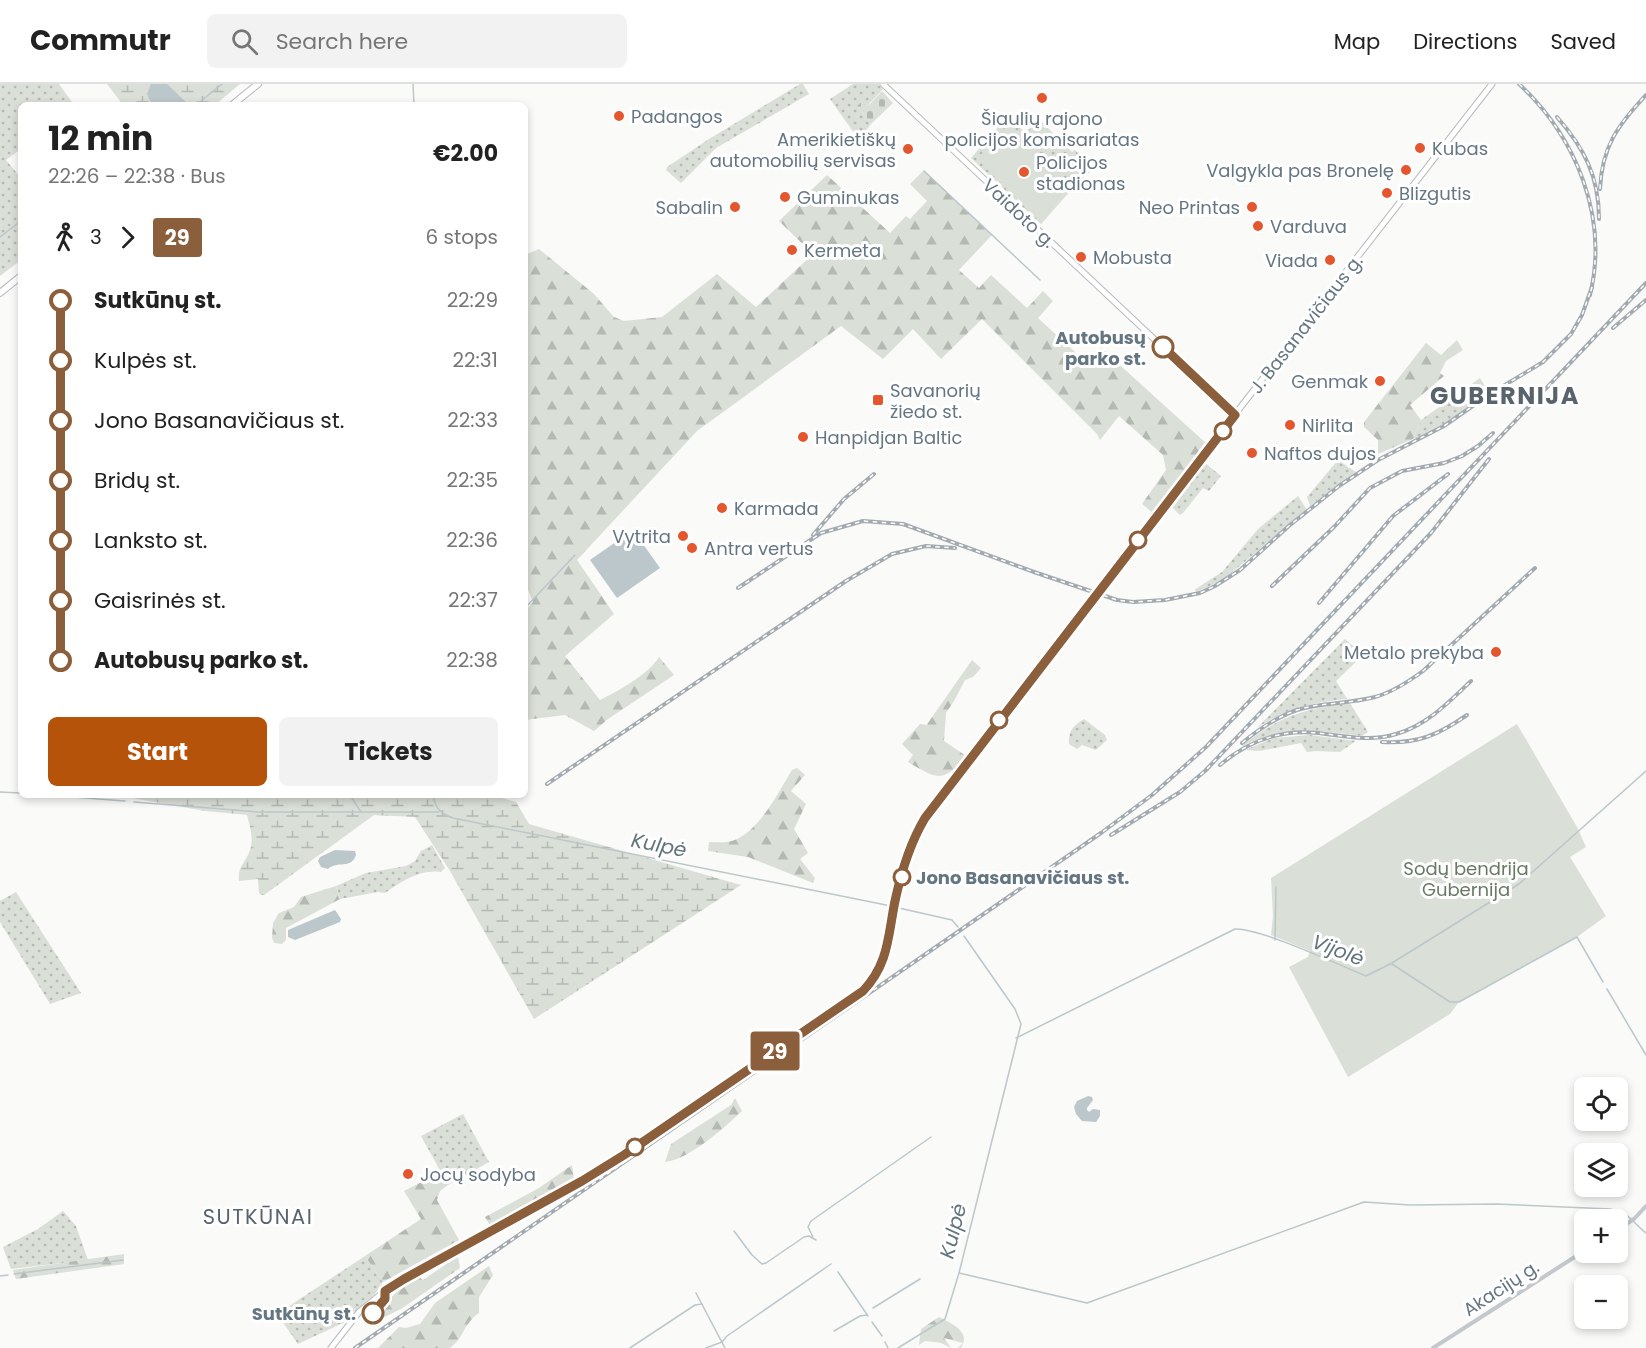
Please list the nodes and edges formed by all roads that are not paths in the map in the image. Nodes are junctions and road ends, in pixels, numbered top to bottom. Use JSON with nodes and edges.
{"nodes":[{"id":1,"x":258,"y":84,"type":"edge"},
{"id":2,"x":883,"y":84,"type":"edge"},
{"id":3,"x":1492,"y":84,"type":"edge"},
{"id":4,"x":236,"y":102,"type":"edge"},
{"id":5,"x":18,"y":278,"type":"edge"},
{"id":6,"x":0,"y":293,"type":"edge"},
{"id":7,"x":1235,"y":415,"type":"junction"},
{"id":8,"x":1646,"y":1206,"type":"edge"},
{"id":9,"x":1628,"y":1223,"type":"edge"},
{"id":10,"x":1574,"y":1257,"type":"edge"},
{"id":11,"x":331,"y":1348,"type":"edge"},
{"id":12,"x":1433,"y":1348,"type":"edge"}],
"edges":[{"from":1,"to":4,"type":"highway"},
{"from":2,"to":7,"type":"main road","name":"Vaidoto g."},
{"from":3,"to":7,"type":"main road","name":"J. Basanavičiaus g."},
{"from":5,"to":6,"type":"highway"},
{"from":7,"to":11,"type":"main road","name":"J. Basanavičiaus g."},
{"from":8,"to":9,"type":"street"},
{"from":10,"to":12,"type":"street","name":"Akacijų g."}]}
